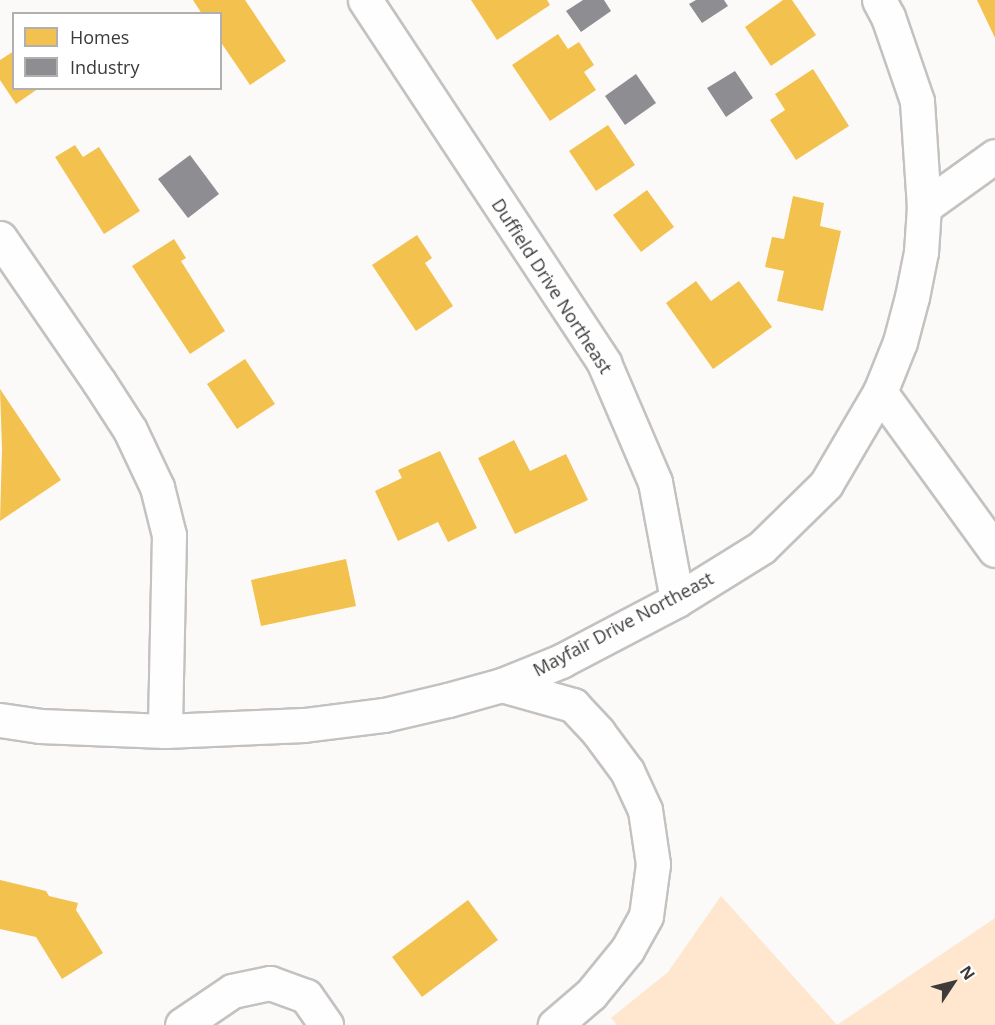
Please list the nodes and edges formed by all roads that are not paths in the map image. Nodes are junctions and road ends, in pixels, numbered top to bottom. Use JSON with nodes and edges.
{"nodes":[{"id":1,"x":365,"y":0,"type":"edge"},
{"id":2,"x":879,"y":0,"type":"edge"},
{"id":3,"x":995,"y":156,"type":"edge"},
{"id":4,"x":924,"y":207,"type":"junction"},
{"id":5,"x":0,"y":238,"type":"edge"},
{"id":6,"x":880,"y":392,"type":"junction"},
{"id":7,"x":995,"y":550,"type":"edge"},
{"id":8,"x":677,"y":600,"type":"junction"},
{"id":9,"x":502,"y":685,"type":"junction"},
{"id":10,"x":0,"y":720,"type":"edge"},
{"id":11,"x":165,"y":731,"type":"junction"},
{"id":12,"x":182,"y":1025,"type":"edge"},
{"id":13,"x":326,"y":1025,"type":"edge"},
{"id":14,"x":555,"y":1025,"type":"edge"}],
"edges":[{"from":1,"to":8,"type":"street","name":"Duffield Drive Northeast"},
{"from":2,"to":4,"type":"street","name":"Mayfair Drive Northeast"},
{"from":3,"to":4,"type":"street"},
{"from":4,"to":6,"type":"street","name":"Mayfair Drive Northeast"},
{"from":5,"to":11,"type":"street"},
{"from":6,"to":7,"type":"street"},
{"from":6,"to":8,"type":"street","name":"Mayfair Drive Northeast"},
{"from":8,"to":9,"type":"street","name":"Mayfair Drive Northeast"},
{"from":9,"to":11,"type":"street","name":"Mayfair Drive Northeast"},
{"from":9,"to":14,"type":"street"},
{"from":10,"to":11,"type":"street","name":"Mayfair Drive Northeast"},
{"from":12,"to":13,"type":"street"}]}
